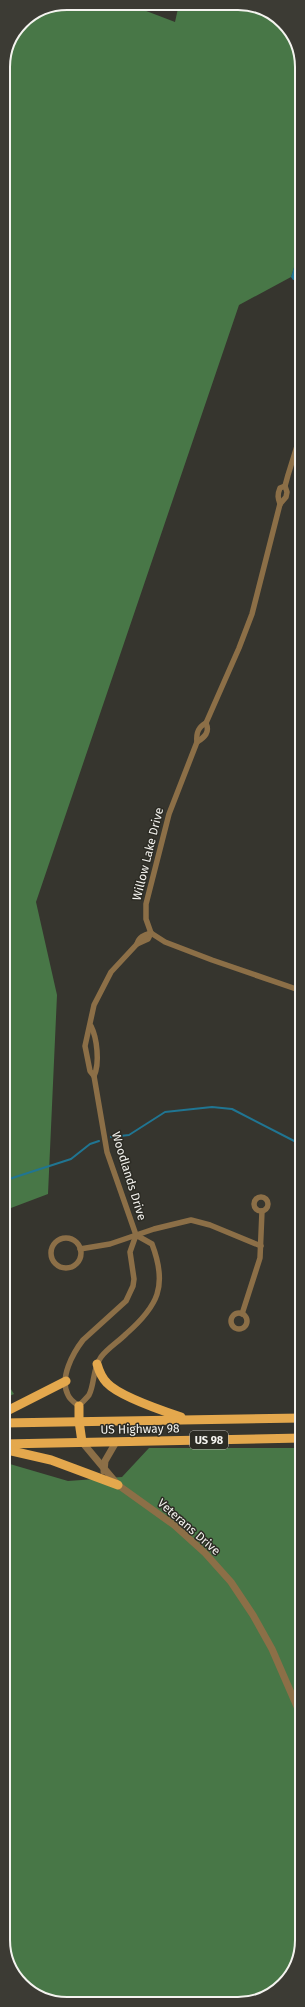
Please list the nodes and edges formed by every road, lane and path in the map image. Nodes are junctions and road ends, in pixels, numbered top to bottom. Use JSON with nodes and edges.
{"nodes":[{"id":1,"x":295,"y":453,"type":"edge"},
{"id":2,"x":206,"y":723,"type":"junction"},
{"id":3,"x":197,"y":742,"type":"junction"},
{"id":4,"x":151,"y":933,"type":"junction"},
{"id":5,"x":295,"y":989,"type":"edge"},
{"id":6,"x":91,"y":1026,"type":"junction"},
{"id":7,"x":94,"y":1076,"type":"junction"},
{"id":8,"x":262,"y":1210,"type":"dead end"},
{"id":9,"x":136,"y":1235,"type":"junction"},
{"id":10,"x":261,"y":1246,"type":"junction"},
{"id":11,"x":80,"y":1250,"type":"junction"},
{"id":12,"x":242,"y":1314,"type":"dead end"},
{"id":13,"x":97,"y":1364,"type":"junction"},
{"id":14,"x":66,"y":1381,"type":"junction"},
{"id":15,"x":79,"y":1406,"type":"junction"},
{"id":16,"x":10,"y":1409,"type":"edge"},
{"id":17,"x":295,"y":1418,"type":"edge"},
{"id":18,"x":188,"y":1419,"type":"junction"},
{"id":19,"x":79,"y":1421,"type":"junction"},
{"id":20,"x":10,"y":1423,"type":"edge"},
{"id":21,"x":295,"y":1438,"type":"edge"},
{"id":22,"x":82,"y":1442,"type":"junction"},
{"id":23,"x":116,"y":1442,"type":"junction"},
{"id":24,"x":10,"y":1444,"type":"edge"},
{"id":25,"x":10,"y":1451,"type":"edge"},
{"id":26,"x":104,"y":1471,"type":"junction"},
{"id":27,"x":118,"y":1486,"type":"junction"},
{"id":28,"x":295,"y":1702,"type":"edge"}],
"edges":[{"from":1,"to":2,"type":"street","name":"Willow Lake Drive"},
{"from":2,"to":3,"type":"street","name":"Willow Lake Drive"},
{"from":2,"to":3,"type":"street","name":"Willow Lake Drive"},
{"from":3,"to":4,"type":"street","name":"Willow Lake Drive"},
{"from":4,"to":5,"type":"street"},
{"from":4,"to":6,"type":"street","name":"Woodlands Drive"},
{"from":6,"to":7,"type":"street","name":"Woodlands Drive"},
{"from":6,"to":7,"type":"street","name":"Woodlands Drive"},
{"from":7,"to":9,"type":"street","name":"Woodlands Drive"},
{"from":8,"to":10,"type":"street"},
{"from":9,"to":10,"type":"street"},
{"from":9,"to":11,"type":"street"},
{"from":9,"to":13,"type":"street","name":"Woodlands Drive"},
{"from":9,"to":14,"type":"street","name":"Woodlands Drive"},
{"from":10,"to":12,"type":"street"},
{"from":11,"to":11,"type":"street"},
{"from":13,"to":15,"type":"street","name":"Woodlands Drive"},
{"from":13,"to":18,"type":"main road"},
{"from":14,"to":15,"type":"street"},
{"from":14,"to":16,"type":"main road"},
{"from":15,"to":19,"type":"main road"},
{"from":17,"to":18,"type":"main road","name":"US Highway 98","number":"US 98"},
{"from":18,"to":19,"type":"main road","name":"US Highway 98","number":"US 98"},
{"from":19,"to":20,"type":"main road","name":"US Highway 98","number":"US 98"},
{"from":19,"to":22,"type":"main road"},
{"from":21,"to":23,"type":"main road","name":"US Highway 98","number":"US 98"},
{"from":22,"to":23,"type":"main road","name":"US Highway 98","number":"US 98"},
{"from":22,"to":24,"type":"main road","name":"US Highway 98","number":"US 98"},
{"from":22,"to":26,"type":"street","name":"Veterans Drive"},
{"from":23,"to":26,"type":"street"},
{"from":25,"to":27,"type":"main road"},
{"from":26,"to":27,"type":"street","name":"Veterans Drive"},
{"from":27,"to":28,"type":"street","name":"Veterans Drive"}]}
